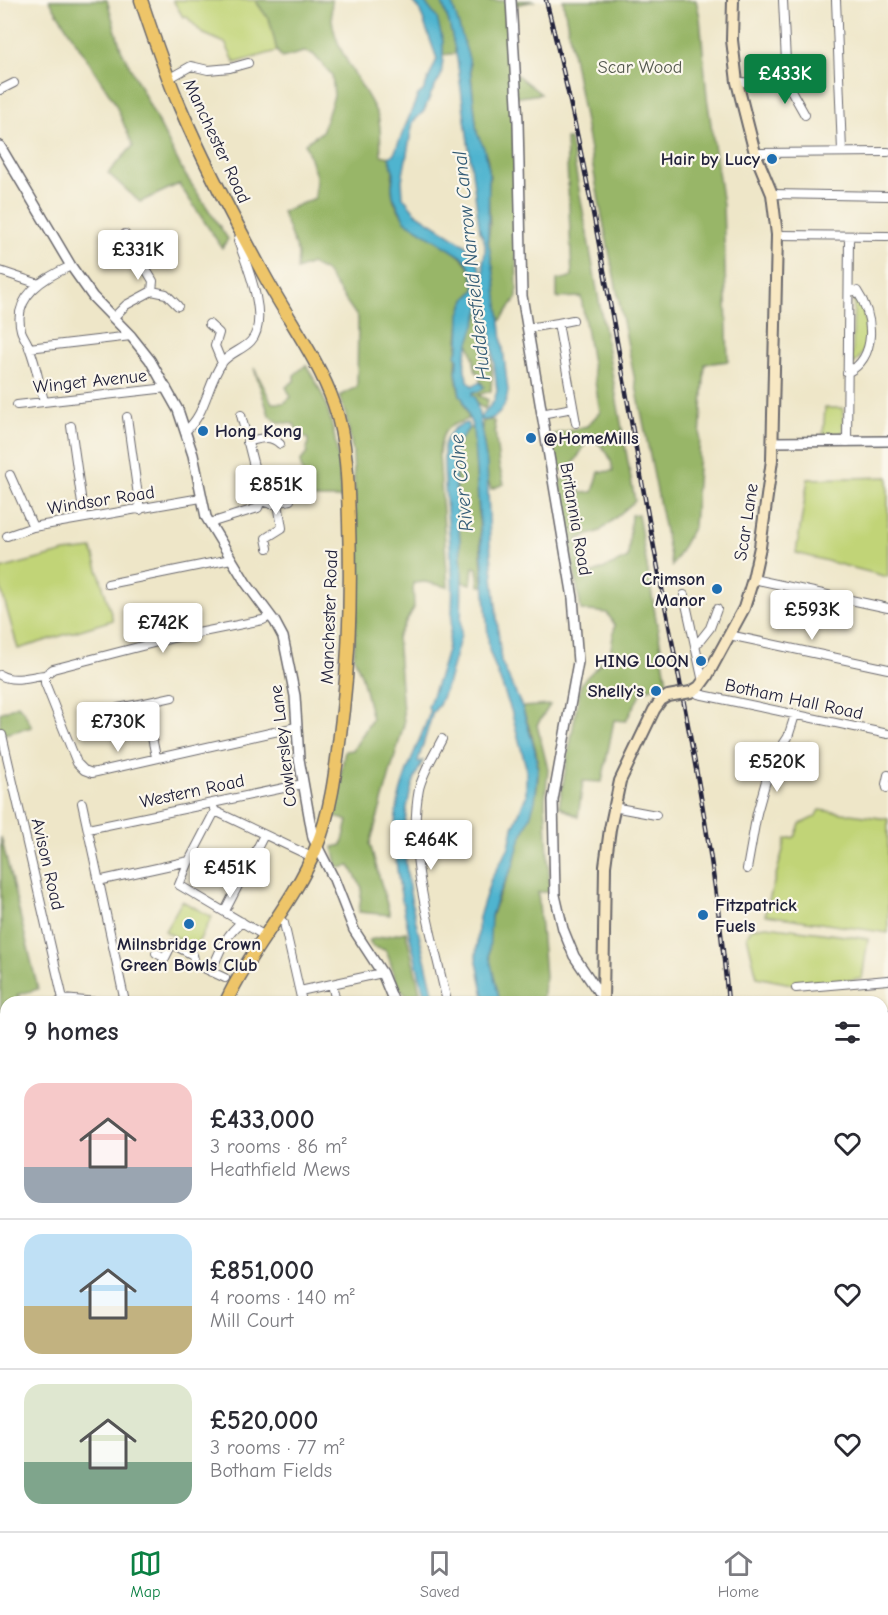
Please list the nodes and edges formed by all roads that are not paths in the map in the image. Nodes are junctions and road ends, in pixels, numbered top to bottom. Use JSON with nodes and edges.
{"nodes":[{"id":1,"x":141,"y":0,"type":"edge"},
{"id":2,"x":511,"y":0,"type":"edge"},
{"id":3,"x":733,"y":0,"type":"edge"},
{"id":4,"x":783,"y":0,"type":"edge"},
{"id":5,"x":836,"y":0,"type":"edge"},
{"id":6,"x":248,"y":63,"type":"dead end"},
{"id":7,"x":168,"y":79,"type":"junction"},
{"id":8,"x":737,"y":82,"type":"junction"},
{"id":9,"x":14,"y":83,"type":"dead end"},
{"id":10,"x":787,"y":83,"type":"junction"},
{"id":11,"x":2,"y":89,"type":"edge"},
{"id":12,"x":10,"y":96,"type":"dead end"},
{"id":13,"x":805,"y":115,"type":"dead end"},
{"id":14,"x":0,"y":146,"type":"edge"},
{"id":15,"x":842,"y":151,"type":"junction"},
{"id":16,"x":888,"y":152,"type":"edge"},
{"id":17,"x":755,"y":153,"type":"junction"},
{"id":18,"x":772,"y":194,"type":"junction"},
{"id":19,"x":888,"y":196,"type":"edge"},
{"id":20,"x":241,"y":233,"type":"junction"},
{"id":21,"x":125,"y":234,"type":"dead end"},
{"id":22,"x":777,"y":235,"type":"junction"},
{"id":23,"x":849,"y":236,"type":"junction"},
{"id":24,"x":888,"y":236,"type":"edge"},
{"id":25,"x":71,"y":266,"type":"junction"},
{"id":26,"x":0,"y":271,"type":"edge"},
{"id":27,"x":39,"y":284,"type":"junction"},
{"id":28,"x":849,"y":289,"type":"junction"},
{"id":29,"x":152,"y":291,"type":"junction"},
{"id":30,"x":178,"y":306,"type":"dead end"},
{"id":31,"x":113,"y":318,"type":"junction"},
{"id":32,"x":573,"y":320,"type":"dead end"},
{"id":33,"x":558,"y":323,"type":"junction"},
{"id":34,"x":209,"y":324,"type":"dead end"},
{"id":35,"x":534,"y":327,"type":"dead end"},
{"id":36,"x":131,"y":336,"type":"junction"},
{"id":37,"x":30,"y":348,"type":"junction"},
{"id":38,"x":222,"y":363,"type":"junction"},
{"id":39,"x":847,"y":374,"type":"junction"},
{"id":40,"x":167,"y":388,"type":"junction"},
{"id":41,"x":44,"y":401,"type":"junction"},
{"id":42,"x":17,"y":405,"type":"dead end"},
{"id":43,"x":573,"y":408,"type":"junction"},
{"id":44,"x":542,"y":414,"type":"junction"},
{"id":45,"x":242,"y":415,"type":"dead end"},
{"id":46,"x":127,"y":417,"type":"dead end"},
{"id":47,"x":576,"y":423,"type":"dead end"},
{"id":48,"x":71,"y":426,"type":"dead end"},
{"id":49,"x":185,"y":431,"type":"junction"},
{"id":50,"x":888,"y":441,"type":"edge"},
{"id":51,"x":247,"y":442,"type":"junction"},
{"id":52,"x":772,"y":442,"type":"junction"},
{"id":53,"x":847,"y":442,"type":"junction"},
{"id":54,"x":280,"y":444,"type":"dead end"},
{"id":55,"x":10,"y":475,"type":"dead end"},
{"id":56,"x":201,"y":498,"type":"junction"},
{"id":57,"x":290,"y":500,"type":"dead end"},
{"id":58,"x":261,"y":501,"type":"junction"},
{"id":59,"x":278,"y":503,"type":"junction"},
{"id":60,"x":140,"y":510,"type":"junction"},
{"id":61,"x":84,"y":518,"type":"junction"},
{"id":62,"x":210,"y":523,"type":"junction"},
{"id":63,"x":33,"y":527,"type":"junction"},
{"id":64,"x":8,"y":536,"type":"dead end"},
{"id":65,"x":268,"y":548,"type":"dead end"},
{"id":66,"x":231,"y":559,"type":"junction"},
{"id":67,"x":753,"y":579,"type":"junction"},
{"id":68,"x":108,"y":584,"type":"dead end"},
{"id":69,"x":684,"y":595,"type":"dead end"},
{"id":70,"x":888,"y":608,"type":"edge"},
{"id":71,"x":717,"y":609,"type":"dead end"},
{"id":72,"x":270,"y":616,"type":"junction"},
{"id":73,"x":729,"y":635,"type":"junction"},
{"id":74,"x":695,"y":647,"type":"junction"},
{"id":75,"x":888,"y":669,"type":"edge"},
{"id":76,"x":0,"y":675,"type":"edge"},
{"id":77,"x":45,"y":675,"type":"junction"},
{"id":78,"x":703,"y":682,"type":"junction"},
{"id":79,"x":692,"y":691,"type":"junction"},
{"id":80,"x":172,"y":698,"type":"dead end"},
{"id":81,"x":145,"y":703,"type":"junction"},
{"id":82,"x":118,"y":708,"type":"dead end"},
{"id":83,"x":795,"y":714,"type":"junction"},
{"id":84,"x":296,"y":727,"type":"junction"},
{"id":85,"x":888,"y":734,"type":"edge"},
{"id":86,"x":2,"y":735,"type":"dead end"},
{"id":87,"x":442,"y":739,"type":"dead end"},
{"id":88,"x":156,"y":757,"type":"junction"},
{"id":89,"x":888,"y":775,"type":"edge"},
{"id":90,"x":303,"y":784,"type":"junction"},
{"id":91,"x":887,"y":788,"type":"edge"},
{"id":92,"x":211,"y":802,"type":"junction"},
{"id":93,"x":82,"y":803,"type":"dead end"},
{"id":94,"x":614,"y":807,"type":"junction"},
{"id":95,"x":215,"y":811,"type":"junction"},
{"id":96,"x":656,"y":815,"type":"dead end"},
{"id":97,"x":88,"y":829,"type":"junction"},
{"id":98,"x":264,"y":835,"type":"junction"},
{"id":99,"x":314,"y":852,"type":"junction"},
{"id":100,"x":189,"y":861,"type":"junction"},
{"id":101,"x":747,"y":869,"type":"dead end"},
{"id":102,"x":98,"y":881,"type":"junction"},
{"id":103,"x":225,"y":910,"type":"junction"},
{"id":104,"x":278,"y":917,"type":"junction"},
{"id":105,"x":242,"y":921,"type":"junction"},
{"id":106,"x":265,"y":936,"type":"junction"},
{"id":107,"x":156,"y":953,"type":"dead end"},
{"id":108,"x":211,"y":972,"type":"junction"},
{"id":109,"x":382,"y":973,"type":"junction"},
{"id":110,"x":225,"y":978,"type":"dead end"},
{"id":111,"x":888,"y":980,"type":"edge"},
{"id":112,"x":332,"y":984,"type":"junction"},
{"id":113,"x":796,"y":988,"type":"dead end"},
{"id":114,"x":300,"y":991,"type":"junction"},
{"id":115,"x":60,"y":996,"type":"edge"},
{"id":116,"x":124,"y":996,"type":"edge"},
{"id":117,"x":229,"y":996,"type":"edge"},
{"id":118,"x":301,"y":996,"type":"edge"},
{"id":119,"x":335,"y":996,"type":"edge"},
{"id":120,"x":392,"y":996,"type":"edge"},
{"id":121,"x":446,"y":996,"type":"edge"},
{"id":122,"x":601,"y":996,"type":"edge"},
{"id":123,"x":603,"y":996,"type":"edge"}],
"edges":[{"from":1,"to":7,"type":"main road","name":"Manchester Road"},
{"from":2,"to":44,"type":"street","name":"Britannia Road"},
{"from":3,"to":8,"type":"main road","name":"Scar Lane"},
{"from":4,"to":10,"type":"street"},
{"from":5,"to":15,"type":"street"},
{"from":6,"to":7,"type":"street"},
{"from":7,"to":20,"type":"main road","name":"Manchester Road"},
{"from":8,"to":10,"type":"street"},
{"from":8,"to":17,"type":"main road","name":"Scar Lane"},
{"from":9,"to":11,"type":"street"},
{"from":10,"to":13,"type":"street"},
{"from":11,"to":12,"type":"street"},
{"from":14,"to":25,"type":"street","name":"Cowlersley Lane"},
{"from":15,"to":16,"type":"street"},
{"from":15,"to":17,"type":"street"},
{"from":17,"to":18,"type":"main road","name":"Scar Lane"},
{"from":18,"to":19,"type":"street"},
{"from":18,"to":22,"type":"main road","name":"Scar Lane"},
{"from":20,"to":38,"type":"street"},
{"from":20,"to":99,"type":"main road","name":"Manchester Road"},
{"from":21,"to":29,"type":"street"},
{"from":22,"to":23,"type":"street"},
{"from":22,"to":52,"type":"main road","name":"Scar Lane"},
{"from":23,"to":24,"type":"street"},
{"from":23,"to":28,"type":"street"},
{"from":25,"to":27,"type":"street"},
{"from":25,"to":31,"type":"street","name":"Cowlersley Lane"},
{"from":26,"to":27,"type":"street"},
{"from":27,"to":37,"type":"street"},
{"from":28,"to":39,"type":"street"},
{"from":28,"to":39,"type":"street"},
{"from":29,"to":30,"type":"street"},
{"from":29,"to":31,"type":"street"},
{"from":31,"to":36,"type":"street","name":"Cowlersley Lane"},
{"from":32,"to":33,"type":"street"},
{"from":33,"to":35,"type":"street"},
{"from":33,"to":43,"type":"street"},
{"from":34,"to":38,"type":"street"},
{"from":36,"to":37,"type":"street"},
{"from":36,"to":40,"type":"street","name":"Cowlersley Lane"},
{"from":37,"to":41,"type":"street"},
{"from":38,"to":49,"type":"street"},
{"from":39,"to":53,"type":"street"},
{"from":40,"to":41,"type":"street","name":"Winget Avenue"},
{"from":40,"to":49,"type":"street","name":"Cowlersley Lane"},
{"from":41,"to":42,"type":"street","name":"Winget Avenue"},
{"from":43,"to":44,"type":"street"},
{"from":43,"to":47,"type":"street"},
{"from":44,"to":122,"type":"street","name":"Britannia Road"},
{"from":45,"to":51,"type":"street"},
{"from":46,"to":60,"type":"street"},
{"from":48,"to":61,"type":"street"},
{"from":49,"to":56,"type":"street","name":"Cowlersley Lane"},
{"from":50,"to":53,"type":"street"},
{"from":51,"to":54,"type":"street"},
{"from":51,"to":58,"type":"street"},
{"from":52,"to":53,"type":"street"},
{"from":52,"to":67,"type":"main road","name":"Scar Lane"},
{"from":55,"to":63,"type":"street"},
{"from":56,"to":60,"type":"street","name":"Windsor Road"},
{"from":56,"to":62,"type":"street","name":"Cowlersley Lane"},
{"from":57,"to":59,"type":"street"},
{"from":58,"to":59,"type":"street"},
{"from":58,"to":62,"type":"street"},
{"from":59,"to":65,"type":"street"},
{"from":60,"to":61,"type":"street","name":"Windsor Road"},
{"from":61,"to":63,"type":"street","name":"Windsor Road"},
{"from":62,"to":66,"type":"street","name":"Cowlersley Lane"},
{"from":63,"to":64,"type":"street","name":"Windsor Road"},
{"from":66,"to":68,"type":"street"},
{"from":66,"to":72,"type":"street","name":"Cowlersley Lane"},
{"from":67,"to":70,"type":"street"},
{"from":67,"to":73,"type":"main road","name":"Scar Lane"},
{"from":69,"to":74,"type":"street"},
{"from":71,"to":74,"type":"street"},
{"from":72,"to":77,"type":"street"},
{"from":72,"to":84,"type":"street","name":"Cowlersley Lane"},
{"from":73,"to":75,"type":"street"},
{"from":73,"to":78,"type":"main road","name":"Scar Lane"},
{"from":74,"to":78,"type":"street"},
{"from":76,"to":77,"type":"street"},
{"from":77,"to":88,"type":"street"},
{"from":78,"to":79,"type":"main road","name":"Scar Lane"},
{"from":79,"to":83,"type":"street","name":"Botham Hall Road"},
{"from":79,"to":94,"type":"main road","bridge":true},
{"from":80,"to":81,"type":"street"},
{"from":81,"to":82,"type":"street"},
{"from":81,"to":88,"type":"street"},
{"from":83,"to":85,"type":"street","name":"Botham Hall Road"},
{"from":83,"to":101,"type":"street"},
{"from":84,"to":88,"type":"street"},
{"from":84,"to":90,"type":"street","name":"Cowlersley Lane"},
{"from":86,"to":115,"type":"street","name":"Avison Road"},
{"from":87,"to":121,"type":"street"},
{"from":89,"to":91,"type":"street"},
{"from":90,"to":92,"type":"street","name":"Western Road"},
{"from":90,"to":99,"type":"street","name":"Cowlersley Lane"},
{"from":92,"to":95,"type":"street"},
{"from":92,"to":97,"type":"street","name":"Western Road"},
{"from":93,"to":97,"type":"street"},
{"from":94,"to":96,"type":"street"},
{"from":94,"to":123,"type":"main road"},
{"from":95,"to":98,"type":"street"},
{"from":95,"to":100,"type":"street"},
{"from":97,"to":102,"type":"street"},
{"from":98,"to":99,"type":"street"},
{"from":98,"to":103,"type":"street"},
{"from":99,"to":104,"type":"main road","name":"Manchester Road"},
{"from":99,"to":109,"type":"street","name":"Cowlersley Lane"},
{"from":100,"to":102,"type":"street"},
{"from":100,"to":103,"type":"street"},
{"from":102,"to":116,"type":"street"},
{"from":103,"to":105,"type":"street"},
{"from":104,"to":106,"type":"main road","name":"Manchester Road"},
{"from":104,"to":114,"type":"street"},
{"from":105,"to":106,"type":"street"},
{"from":105,"to":108,"type":"street"},
{"from":106,"to":117,"type":"main road","name":"Manchester Road"},
{"from":107,"to":108,"type":"street"},
{"from":108,"to":110,"type":"street"},
{"from":109,"to":112,"type":"street"},
{"from":109,"to":120,"type":"street","name":"Cowlersley Lane"},
{"from":111,"to":113,"type":"street"},
{"from":112,"to":114,"type":"street"},
{"from":112,"to":119,"type":"street"},
{"from":114,"to":118,"type":"street"}]}
